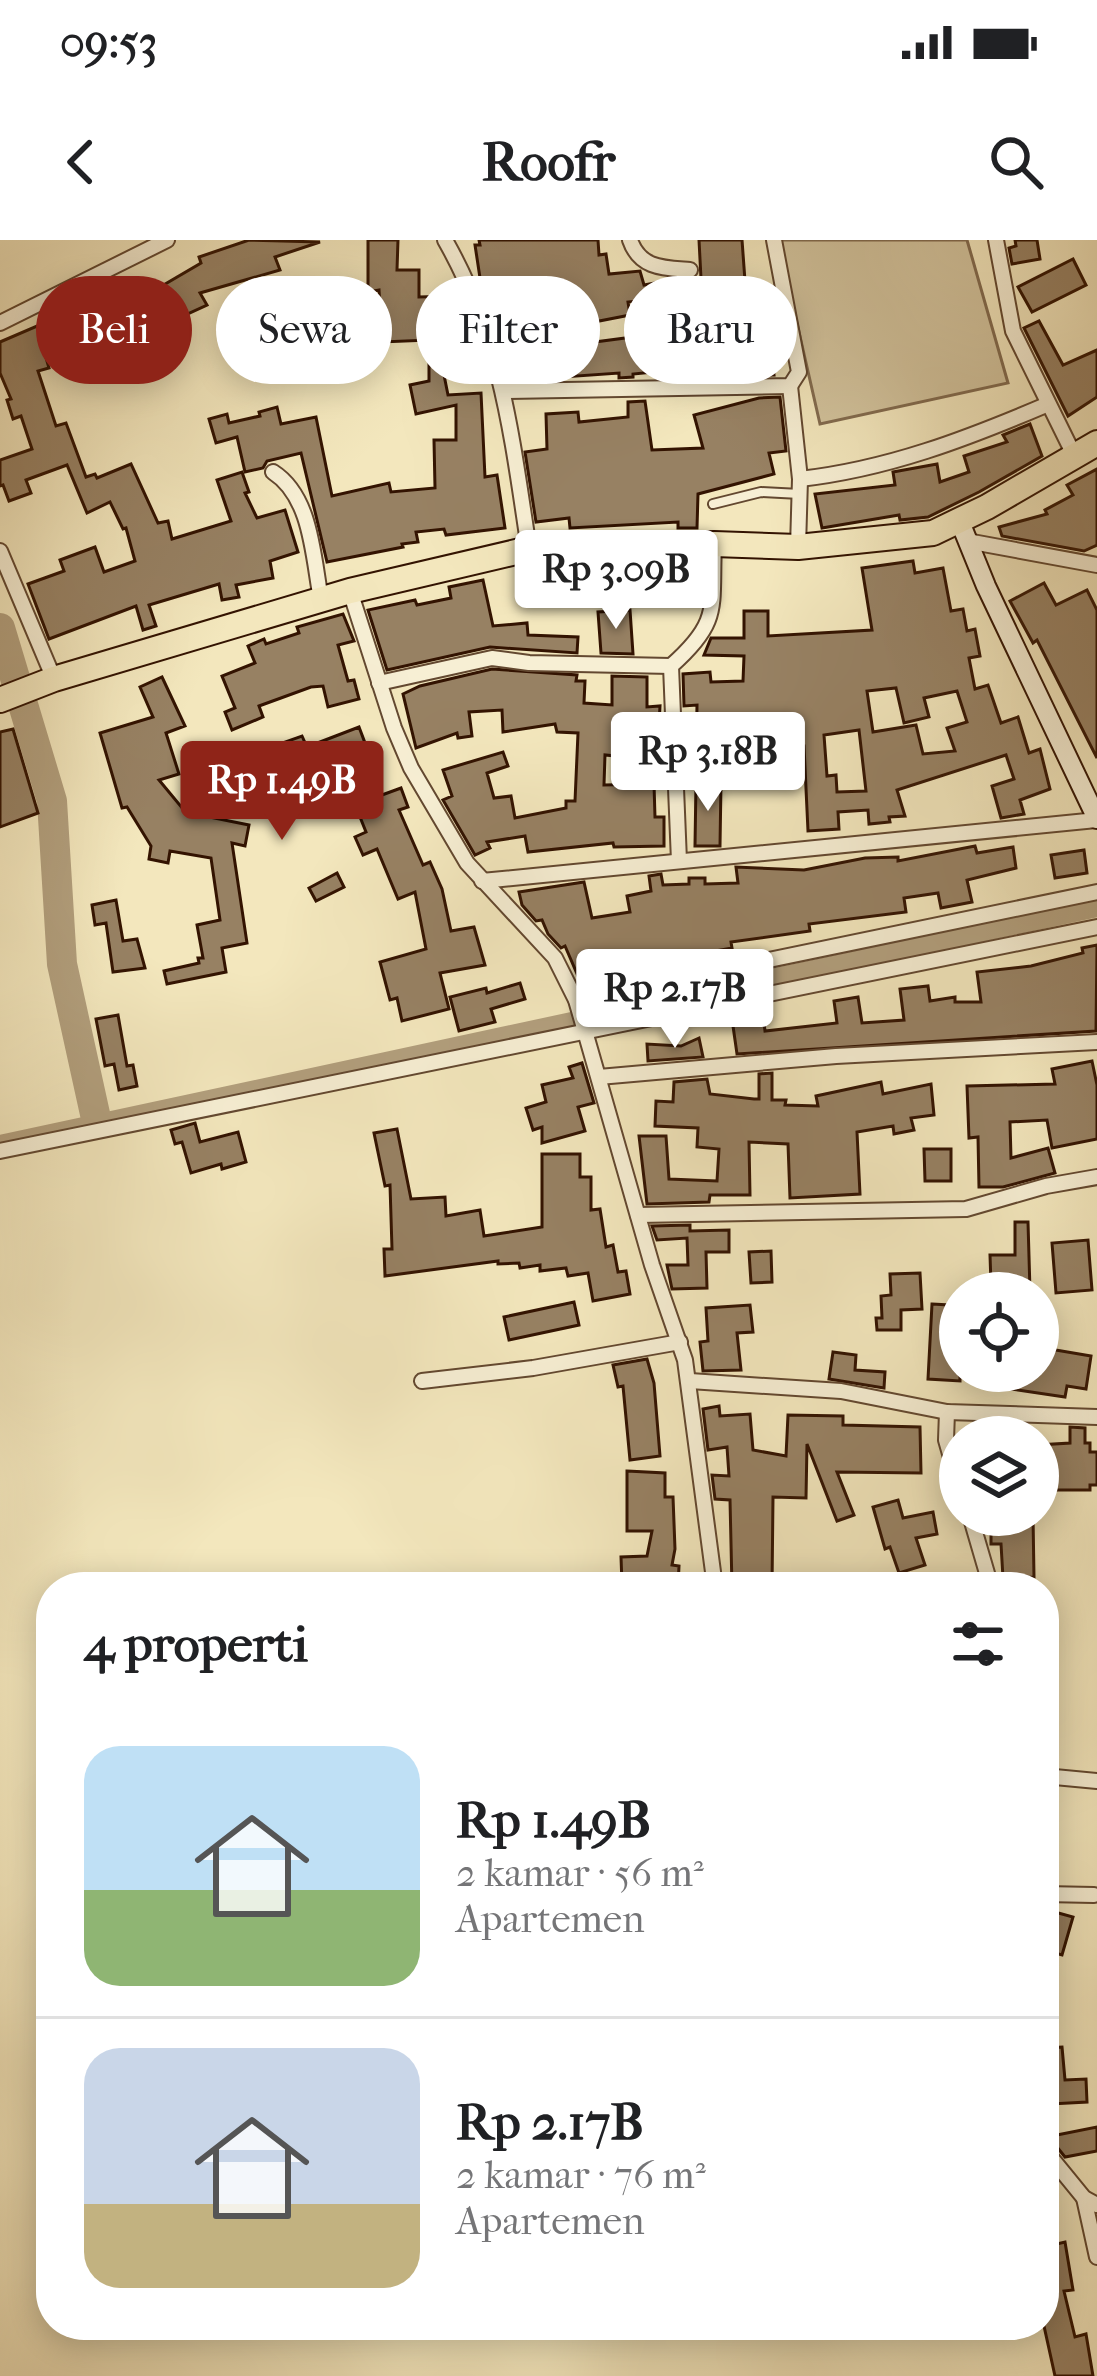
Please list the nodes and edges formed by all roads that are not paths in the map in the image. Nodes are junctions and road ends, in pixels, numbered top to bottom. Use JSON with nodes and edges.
{"nodes":[{"id":1,"x":167,"y":240,"type":"edge"},
{"id":2,"x":445,"y":240,"type":"edge"},
{"id":3,"x":630,"y":240,"type":"edge"},
{"id":4,"x":774,"y":240,"type":"edge"},
{"id":5,"x":996,"y":240,"type":"edge"},
{"id":6,"x":690,"y":270,"type":"dead end"},
{"id":7,"x":0,"y":323,"type":"edge"},
{"id":8,"x":790,"y":386,"type":"junction"},
{"id":9,"x":505,"y":391,"type":"junction"},
{"id":10,"x":1046,"y":405,"type":"junction"},
{"id":11,"x":1086,"y":450,"type":"edge"},
{"id":12,"x":273,"y":472,"type":"dead end"},
{"id":13,"x":801,"y":487,"type":"junction"},
{"id":14,"x":713,"y":504,"type":"dead end"},
{"id":15,"x":963,"y":531,"type":"junction"},
{"id":16,"x":713,"y":544,"type":"junction"},
{"id":17,"x":799,"y":548,"type":"junction"},
{"id":18,"x":529,"y":549,"type":"junction"},
{"id":19,"x":0,"y":550,"type":"edge"},
{"id":20,"x":1097,"y":566,"type":"edge"},
{"id":21,"x":350,"y":591,"type":"junction"},
{"id":22,"x":321,"y":599,"type":"junction"},
{"id":23,"x":671,"y":665,"type":"junction"},
{"id":24,"x":48,"y":681,"type":"junction"},
{"id":25,"x":379,"y":683,"type":"junction"},
{"id":26,"x":8,"y":697,"type":"edge"},
{"id":27,"x":1097,"y":820,"type":"edge"},
{"id":28,"x":679,"y":861,"type":"junction"},
{"id":29,"x":482,"y":881,"type":"junction"},
{"id":30,"x":1097,"y":892,"type":"edge"},
{"id":31,"x":1097,"y":928,"type":"edge"},
{"id":32,"x":578,"y":1003,"type":"junction"},
{"id":33,"x":584,"y":1029,"type":"junction"},
{"id":34,"x":1097,"y":1042,"type":"edge"},
{"id":35,"x":599,"y":1077,"type":"junction"},
{"id":36,"x":0,"y":1151,"type":"edge"},
{"id":37,"x":1097,"y":1177,"type":"edge"},
{"id":38,"x":638,"y":1215,"type":"junction"},
{"id":39,"x":680,"y":1342,"type":"junction"},
{"id":40,"x":422,"y":1381,"type":"dead end"},
{"id":41,"x":690,"y":1381,"type":"junction"},
{"id":42,"x":947,"y":1412,"type":"junction"},
{"id":43,"x":947,"y":1416,"type":"edge"},
{"id":44,"x":1097,"y":1418,"type":"edge"},
{"id":45,"x":976,"y":1536,"type":"edge"},
{"id":46,"x":713,"y":1572,"type":"edge"},
{"id":47,"x":987,"y":1572,"type":"edge"},
{"id":48,"x":1059,"y":1777,"type":"edge"},
{"id":49,"x":1097,"y":1781,"type":"edge"},
{"id":50,"x":1059,"y":1894,"type":"edge"},
{"id":51,"x":1094,"y":1895,"type":"edge"},
{"id":52,"x":1059,"y":2166,"type":"edge"},
{"id":53,"x":1090,"y":2201,"type":"edge"},
{"id":54,"x":1097,"y":2257,"type":"edge"}],
"edges":[{"from":1,"to":7,"type":"street"},
{"from":2,"to":9,"type":"street"},
{"from":3,"to":6,"type":"street"},
{"from":4,"to":8,"type":"street"},
{"from":5,"to":10,"type":"street"},
{"from":8,"to":9,"type":"street"},
{"from":8,"to":13,"type":"street"},
{"from":9,"to":18,"type":"street"},
{"from":10,"to":11,"type":"street"},
{"from":10,"to":13,"type":"street"},
{"from":11,"to":15,"type":"highway"},
{"from":12,"to":22,"type":"street"},
{"from":13,"to":14,"type":"lane"},
{"from":13,"to":17,"type":"street"},
{"from":15,"to":17,"type":"highway"},
{"from":15,"to":20,"type":"street"},
{"from":15,"to":27,"type":"street"},
{"from":16,"to":17,"type":"highway"},
{"from":16,"to":18,"type":"highway"},
{"from":16,"to":23,"type":"street"},
{"from":18,"to":21,"type":"highway"},
{"from":19,"to":24,"type":"street"},
{"from":21,"to":22,"type":"highway"},
{"from":21,"to":25,"type":"street"},
{"from":22,"to":24,"type":"highway"},
{"from":23,"to":25,"type":"street"},
{"from":23,"to":28,"type":"street"},
{"from":24,"to":26,"type":"highway"},
{"from":25,"to":29,"type":"street"},
{"from":27,"to":28,"type":"street"},
{"from":28,"to":29,"type":"street"},
{"from":29,"to":32,"type":"street"},
{"from":30,"to":32,"type":"street"},
{"from":31,"to":33,"type":"street"},
{"from":32,"to":33,"type":"street"},
{"from":33,"to":35,"type":"street"},
{"from":33,"to":36,"type":"street"},
{"from":34,"to":35,"type":"street"},
{"from":35,"to":38,"type":"street"},
{"from":37,"to":38,"type":"street"},
{"from":38,"to":39,"type":"street"},
{"from":39,"to":40,"type":"street"},
{"from":39,"to":41,"type":"street"},
{"from":41,"to":42,"type":"street"},
{"from":41,"to":46,"type":"street"},
{"from":42,"to":43,"type":"street"},
{"from":42,"to":44,"type":"street"},
{"from":45,"to":47,"type":"street"},
{"from":48,"to":49,"type":"street"},
{"from":50,"to":51,"type":"street"},
{"from":52,"to":53,"type":"street"},
{"from":53,"to":54,"type":"street"}]}
